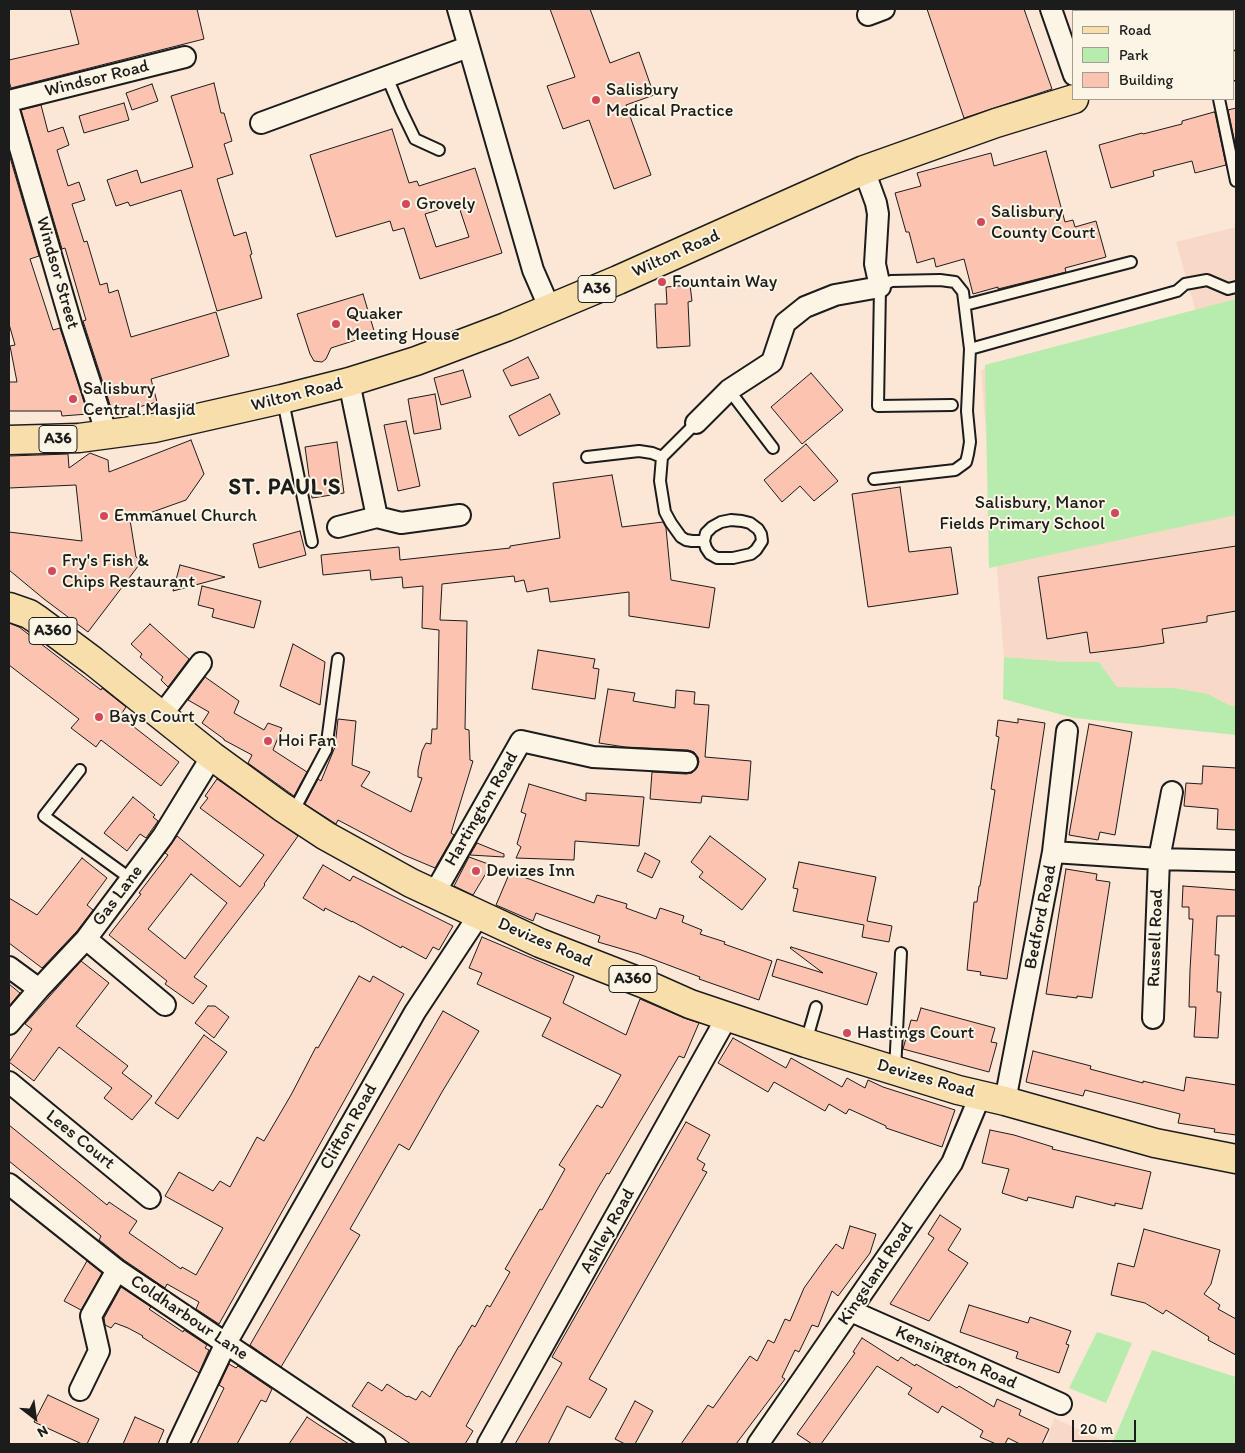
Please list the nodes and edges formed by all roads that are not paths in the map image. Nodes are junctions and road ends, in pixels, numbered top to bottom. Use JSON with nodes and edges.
{"nodes":[{"id":1,"x":458,"y":9,"type":"edge"},
{"id":2,"x":1051,"y":9,"type":"edge"},
{"id":3,"x":468,"y":47,"type":"junction"},
{"id":4,"x":185,"y":57,"type":"dead end"},
{"id":5,"x":1072,"y":69,"type":"edge"},
{"id":6,"x":387,"y":77,"type":"junction"},
{"id":7,"x":1072,"y":100,"type":"edge"},
{"id":8,"x":1219,"y":100,"type":"edge"},
{"id":9,"x":9,"y":101,"type":"edge"},
{"id":10,"x":9,"y":110,"type":"edge"},
{"id":11,"x":261,"y":123,"type":"dead end"},
{"id":12,"x":439,"y":150,"type":"dead end"},
{"id":13,"x":864,"y":170,"type":"junction"},
{"id":14,"x":1236,"y":181,"type":"edge"},
{"id":15,"x":1131,"y":262,"type":"dead end"},
{"id":16,"x":1236,"y":287,"type":"edge"},
{"id":17,"x":880,"y":288,"type":"junction"},
{"id":18,"x":965,"y":305,"type":"junction"},
{"id":19,"x":550,"y":309,"type":"junction"},
{"id":20,"x":970,"y":349,"type":"junction"},
{"id":21,"x":349,"y":382,"type":"junction"},
{"id":22,"x":729,"y":390,"type":"junction"},
{"id":23,"x":282,"y":399,"type":"junction"},
{"id":24,"x":952,"y":406,"type":"dead end"},
{"id":25,"x":696,"y":423,"type":"joint"},
{"id":26,"x":106,"y":435,"type":"junction"},
{"id":27,"x":9,"y":440,"type":"edge"},
{"id":28,"x":773,"y":448,"type":"dead end"},
{"id":29,"x":587,"y":457,"type":"dead end"},
{"id":30,"x":662,"y":457,"type":"junction"},
{"id":31,"x":874,"y":479,"type":"dead end"},
{"id":32,"x":460,"y":515,"type":"dead end"},
{"id":33,"x":377,"y":517,"type":"junction"},
{"id":34,"x":338,"y":527,"type":"dead end"},
{"id":35,"x":704,"y":541,"type":"junction"},
{"id":36,"x":312,"y":542,"type":"dead end"},
{"id":37,"x":9,"y":608,"type":"edge"},
{"id":38,"x":338,"y":659,"type":"dead end"},
{"id":39,"x":201,"y":663,"type":"dead end"},
{"id":40,"x":161,"y":716,"type":"junction"},
{"id":41,"x":1067,"y":731,"type":"dead end"},
{"id":42,"x":212,"y":756,"type":"junction"},
{"id":43,"x":687,"y":762,"type":"dead end"},
{"id":44,"x":80,"y":770,"type":"dead end"},
{"id":45,"x":1172,"y":792,"type":"dead end"},
{"id":46,"x":292,"y":814,"type":"junction"},
{"id":47,"x":1053,"y":852,"type":"junction"},
{"id":48,"x":1159,"y":858,"type":"junction"},
{"id":49,"x":1236,"y":861,"type":"edge"},
{"id":50,"x":131,"y":879,"type":"junction"},
{"id":51,"x":434,"y":894,"type":"junction"},
{"id":52,"x":479,"y":915,"type":"junction"},
{"id":53,"x":86,"y":940,"type":"junction"},
{"id":54,"x":901,"y":953,"type":"dead end"},
{"id":55,"x":9,"y":967,"type":"edge"},
{"id":56,"x":39,"y":988,"type":"junction"},
{"id":57,"x":165,"y":1005,"type":"dead end"},
{"id":58,"x":816,"y":1007,"type":"dead end"},
{"id":59,"x":727,"y":1017,"type":"junction"},
{"id":60,"x":1153,"y":1018,"type":"dead end"},
{"id":61,"x":9,"y":1024,"type":"edge"},
{"id":62,"x":806,"y":1043,"type":"junction"},
{"id":63,"x":895,"y":1071,"type":"junction"},
{"id":64,"x":9,"y":1082,"type":"edge"},
{"id":65,"x":993,"y":1098,"type":"junction"},
{"id":66,"x":1236,"y":1159,"type":"edge"},
{"id":67,"x":9,"y":1184,"type":"edge"},
{"id":68,"x":150,"y":1198,"type":"dead end"},
{"id":69,"x":117,"y":1270,"type":"junction"},
{"id":70,"x":851,"y":1311,"type":"junction"},
{"id":71,"x":226,"y":1342,"type":"junction"},
{"id":72,"x":80,"y":1390,"type":"dead end"},
{"id":73,"x":1061,"y":1404,"type":"dead end"},
{"id":74,"x":762,"y":1443,"type":"edge"},
{"id":75,"x":178,"y":1444,"type":"edge"},
{"id":76,"x":375,"y":1444,"type":"edge"},
{"id":77,"x":488,"y":1444,"type":"edge"}],
"edges":[{"from":1,"to":3,"type":"street"},
{"from":2,"to":5,"type":"street"},
{"from":3,"to":6,"type":"street"},
{"from":3,"to":19,"type":"street"},
{"from":4,"to":9,"type":"street","name":"Windsor Road"},
{"from":6,"to":11,"type":"street"},
{"from":6,"to":12,"type":"lane"},
{"from":7,"to":13,"type":"main road","name":"Wilton Road","number":"A36"},
{"from":8,"to":14,"type":"lane"},
{"from":10,"to":26,"type":"street","name":"Windsor Street"},
{"from":13,"to":17,"type":"street"},
{"from":13,"to":19,"type":"main road","name":"Wilton Road","number":"A36"},
{"from":15,"to":18,"type":"lane"},
{"from":16,"to":20,"type":"lane"},
{"from":17,"to":18,"type":"lane"},
{"from":17,"to":22,"type":"street"},
{"from":17,"to":24,"type":"lane"},
{"from":18,"to":20,"type":"lane"},
{"from":19,"to":21,"type":"main road","name":"Wilton Road","number":"A36"},
{"from":20,"to":31,"type":"lane"},
{"from":21,"to":23,"type":"main road","name":"Wilton Road","number":"A36"},
{"from":21,"to":33,"type":"street"},
{"from":22,"to":25,"type":"street"},
{"from":22,"to":28,"type":"lane"},
{"from":23,"to":26,"type":"main road","name":"Wilton Road","number":"A36"},
{"from":23,"to":36,"type":"lane"},
{"from":25,"to":30,"type":"lane"},
{"from":26,"to":27,"type":"main road","name":"Wilton Road","number":"A36"},
{"from":29,"to":30,"type":"lane"},
{"from":30,"to":35,"type":"lane"},
{"from":32,"to":33,"type":"street"},
{"from":33,"to":34,"type":"street"},
{"from":35,"to":35,"type":"lane"},
{"from":37,"to":40,"type":"main road","name":"Devizes Road","number":"A360"},
{"from":38,"to":46,"type":"lane"},
{"from":39,"to":40,"type":"street"},
{"from":40,"to":42,"type":"main road","name":"Devizes Road","number":"A360"},
{"from":41,"to":47,"type":"street","name":"Bedford Road"},
{"from":42,"to":46,"type":"main road","name":"Devizes Road","number":"A360"},
{"from":42,"to":50,"type":"street","name":"Gas Lane"},
{"from":43,"to":51,"type":"street","name":"Hartington Road"},
{"from":44,"to":50,"type":"lane"},
{"from":45,"to":48,"type":"street","name":"Russell Road"},
{"from":46,"to":51,"type":"main road","name":"Devizes Road","number":"A360"},
{"from":47,"to":48,"type":"street"},
{"from":47,"to":65,"type":"street","name":"Bedford Road"},
{"from":48,"to":49,"type":"street"},
{"from":48,"to":60,"type":"street","name":"Russell Road"},
{"from":50,"to":53,"type":"street","name":"Gas Lane"},
{"from":51,"to":52,"type":"main road","name":"Devizes Road","number":"A360"},
{"from":52,"to":59,"type":"main road","name":"Devizes Road","number":"A360"},
{"from":52,"to":71,"type":"street","name":"Clifton Road"},
{"from":53,"to":56,"type":"street","name":"Gas Lane"},
{"from":53,"to":57,"type":"street"},
{"from":54,"to":63,"type":"lane"},
{"from":55,"to":56,"type":"street"},
{"from":56,"to":61,"type":"street","name":"Gas Lane"},
{"from":58,"to":62,"type":"lane"},
{"from":59,"to":62,"type":"main road","name":"Devizes Road","number":"A360"},
{"from":59,"to":77,"type":"street","name":"Ashley Road"},
{"from":62,"to":63,"type":"main road","name":"Devizes Road","number":"A360"},
{"from":63,"to":65,"type":"main road","name":"Devizes Road","number":"A360"},
{"from":64,"to":68,"type":"street","name":"Lees Court"},
{"from":65,"to":66,"type":"main road","name":"Devizes Road","number":"A360"},
{"from":65,"to":70,"type":"street","name":"Kingsland Road"},
{"from":67,"to":69,"type":"street","name":"Coldharbour Lane"},
{"from":69,"to":71,"type":"street","name":"Coldharbour Lane"},
{"from":69,"to":72,"type":"street"},
{"from":70,"to":73,"type":"street","name":"Kensington Road"},
{"from":70,"to":74,"type":"street","name":"Kingsland Road"},
{"from":71,"to":75,"type":"street","name":"Clifton Road"},
{"from":71,"to":76,"type":"street","name":"Coldharbour Lane"}]}
